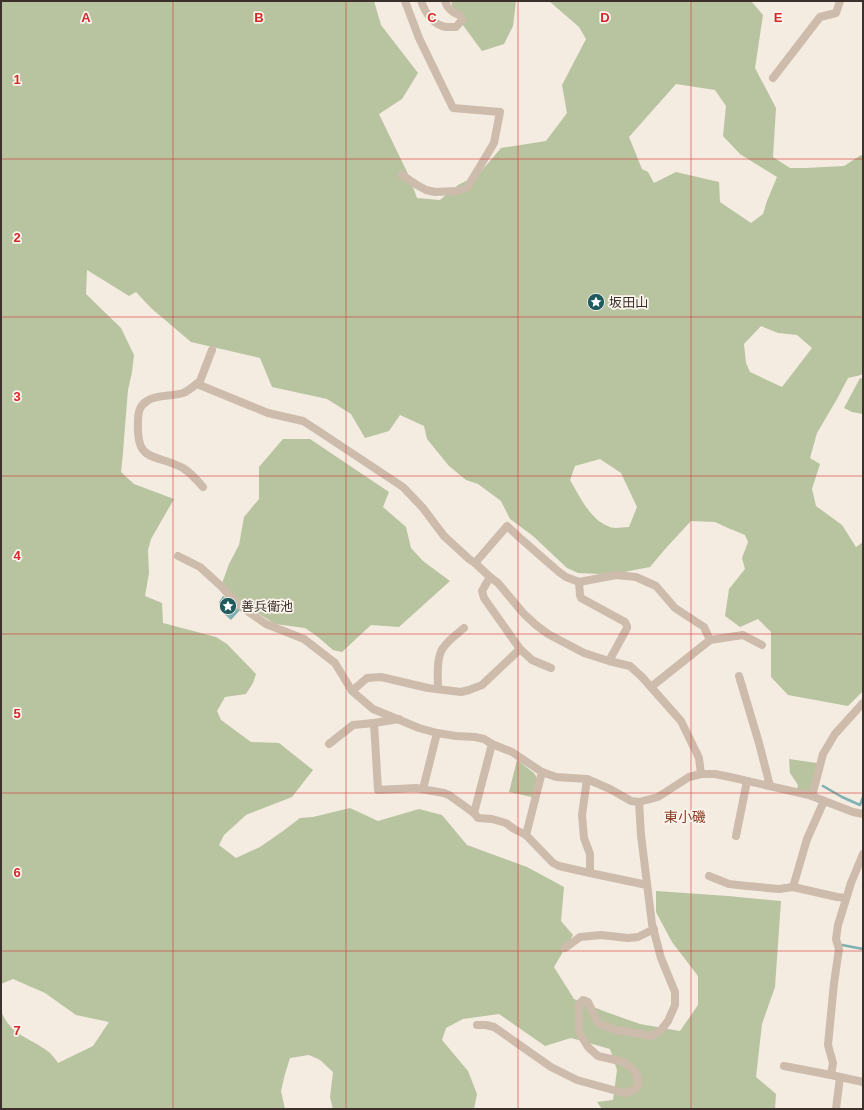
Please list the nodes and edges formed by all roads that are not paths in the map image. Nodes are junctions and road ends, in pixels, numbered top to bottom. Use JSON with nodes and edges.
{"nodes":[{"id":1,"x":405,"y":1,"type":"edge"},
{"id":2,"x":422,"y":1,"type":"edge"},
{"id":3,"x":444,"y":1,"type":"edge"},
{"id":4,"x":840,"y":1,"type":"edge"},
{"id":5,"x":773,"y":78,"type":"dead end"},
{"id":6,"x":402,"y":175,"type":"dead end"},
{"id":7,"x":212,"y":350,"type":"dead end"},
{"id":8,"x":197,"y":384,"type":"junction"},
{"id":9,"x":203,"y":487,"type":"dead end"},
{"id":10,"x":178,"y":556,"type":"dead end"},
{"id":11,"x":475,"y":563,"type":"junction"},
{"id":12,"x":490,"y":576,"type":"junction"},
{"id":13,"x":580,"y":582,"type":"junction"},
{"id":14,"x":464,"y":628,"type":"dead end"},
{"id":15,"x":710,"y":640,"type":"junction"},
{"id":16,"x":762,"y":645,"type":"dead end"},
{"id":17,"x":520,"y":649,"type":"junction"},
{"id":18,"x":609,"y":661,"type":"junction"},
{"id":19,"x":551,"y":668,"type":"dead end"},
{"id":20,"x":739,"y":676,"type":"dead end"},
{"id":21,"x":651,"y":687,"type":"junction"},
{"id":22,"x":438,"y":689,"type":"junction"},
{"id":23,"x":352,"y":691,"type":"junction"},
{"id":24,"x":863,"y":703,"type":"edge"},
{"id":25,"x":399,"y":719,"type":"junction"},
{"id":26,"x":374,"y":723,"type":"junction"},
{"id":27,"x":437,"y":733,"type":"junction"},
{"id":28,"x":329,"y":744,"type":"dead end"},
{"id":29,"x":492,"y":744,"type":"junction"},
{"id":30,"x":542,"y":772,"type":"junction"},
{"id":31,"x":701,"y":774,"type":"junction"},
{"id":32,"x":587,"y":779,"type":"junction"},
{"id":33,"x":747,"y":781,"type":"junction"},
{"id":34,"x":770,"y":786,"type":"junction"},
{"id":35,"x":423,"y":789,"type":"junction"},
{"id":36,"x":812,"y":796,"type":"junction"},
{"id":37,"x":824,"y":801,"type":"junction"},
{"id":38,"x":639,"y":802,"type":"junction"},
{"id":39,"x":474,"y":813,"type":"junction"},
{"id":40,"x":863,"y":814,"type":"edge"},
{"id":41,"x":526,"y":835,"type":"junction"},
{"id":42,"x":736,"y":836,"type":"dead end"},
{"id":43,"x":863,"y":854,"type":"edge"},
{"id":44,"x":590,"y":873,"type":"junction"},
{"id":45,"x":709,"y":876,"type":"dead end"},
{"id":46,"x":647,"y":885,"type":"junction"},
{"id":47,"x":793,"y":887,"type":"junction"},
{"id":48,"x":846,"y":898,"type":"junction"},
{"id":49,"x":654,"y":929,"type":"junction"},
{"id":50,"x":565,"y":948,"type":"dead end"},
{"id":51,"x":477,"y":1025,"type":"dead end"},
{"id":52,"x":784,"y":1066,"type":"dead end"},
{"id":53,"x":836,"y":1076,"type":"junction"},
{"id":54,"x":863,"y":1082,"type":"edge"},
{"id":55,"x":836,"y":1109,"type":"edge"}],
"edges":[{"from":1,"to":6,"type":"street"},
{"from":2,"to":3,"type":"street"},
{"from":4,"to":5,"type":"street"},
{"from":7,"to":8,"type":"street"},
{"from":8,"to":9,"type":"street"},
{"from":8,"to":11,"type":"street"},
{"from":10,"to":23,"type":"street"},
{"from":11,"to":12,"type":"street"},
{"from":11,"to":13,"type":"street"},
{"from":12,"to":17,"type":"street"},
{"from":12,"to":18,"type":"street"},
{"from":13,"to":15,"type":"street"},
{"from":13,"to":18,"type":"street"},
{"from":14,"to":22,"type":"street"},
{"from":15,"to":16,"type":"street"},
{"from":15,"to":21,"type":"street"},
{"from":17,"to":19,"type":"street"},
{"from":17,"to":22,"type":"street"},
{"from":18,"to":21,"type":"street"},
{"from":20,"to":34,"type":"street"},
{"from":21,"to":31,"type":"street"},
{"from":22,"to":23,"type":"street"},
{"from":23,"to":25,"type":"street"},
{"from":24,"to":36,"type":"street"},
{"from":25,"to":26,"type":"street"},
{"from":25,"to":27,"type":"street"},
{"from":26,"to":28,"type":"street"},
{"from":26,"to":35,"type":"street"},
{"from":27,"to":29,"type":"street"},
{"from":27,"to":35,"type":"street"},
{"from":29,"to":30,"type":"street"},
{"from":29,"to":39,"type":"street"},
{"from":30,"to":32,"type":"street"},
{"from":30,"to":41,"type":"street"},
{"from":31,"to":33,"type":"street"},
{"from":31,"to":38,"type":"street"},
{"from":32,"to":38,"type":"street"},
{"from":32,"to":44,"type":"street"},
{"from":33,"to":34,"type":"street"},
{"from":33,"to":42,"type":"street"},
{"from":34,"to":36,"type":"street"},
{"from":35,"to":39,"type":"street"},
{"from":36,"to":37,"type":"street"},
{"from":37,"to":40,"type":"street"},
{"from":37,"to":47,"type":"street"},
{"from":38,"to":46,"type":"street"},
{"from":39,"to":41,"type":"street"},
{"from":41,"to":44,"type":"street"},
{"from":43,"to":48,"type":"street"},
{"from":44,"to":46,"type":"street"},
{"from":45,"to":47,"type":"street"},
{"from":46,"to":49,"type":"street"},
{"from":47,"to":48,"type":"street"},
{"from":48,"to":53,"type":"street"},
{"from":49,"to":50,"type":"street"},
{"from":49,"to":51,"type":"street"},
{"from":52,"to":53,"type":"street"},
{"from":53,"to":54,"type":"street"},
{"from":53,"to":55,"type":"street"}]}
